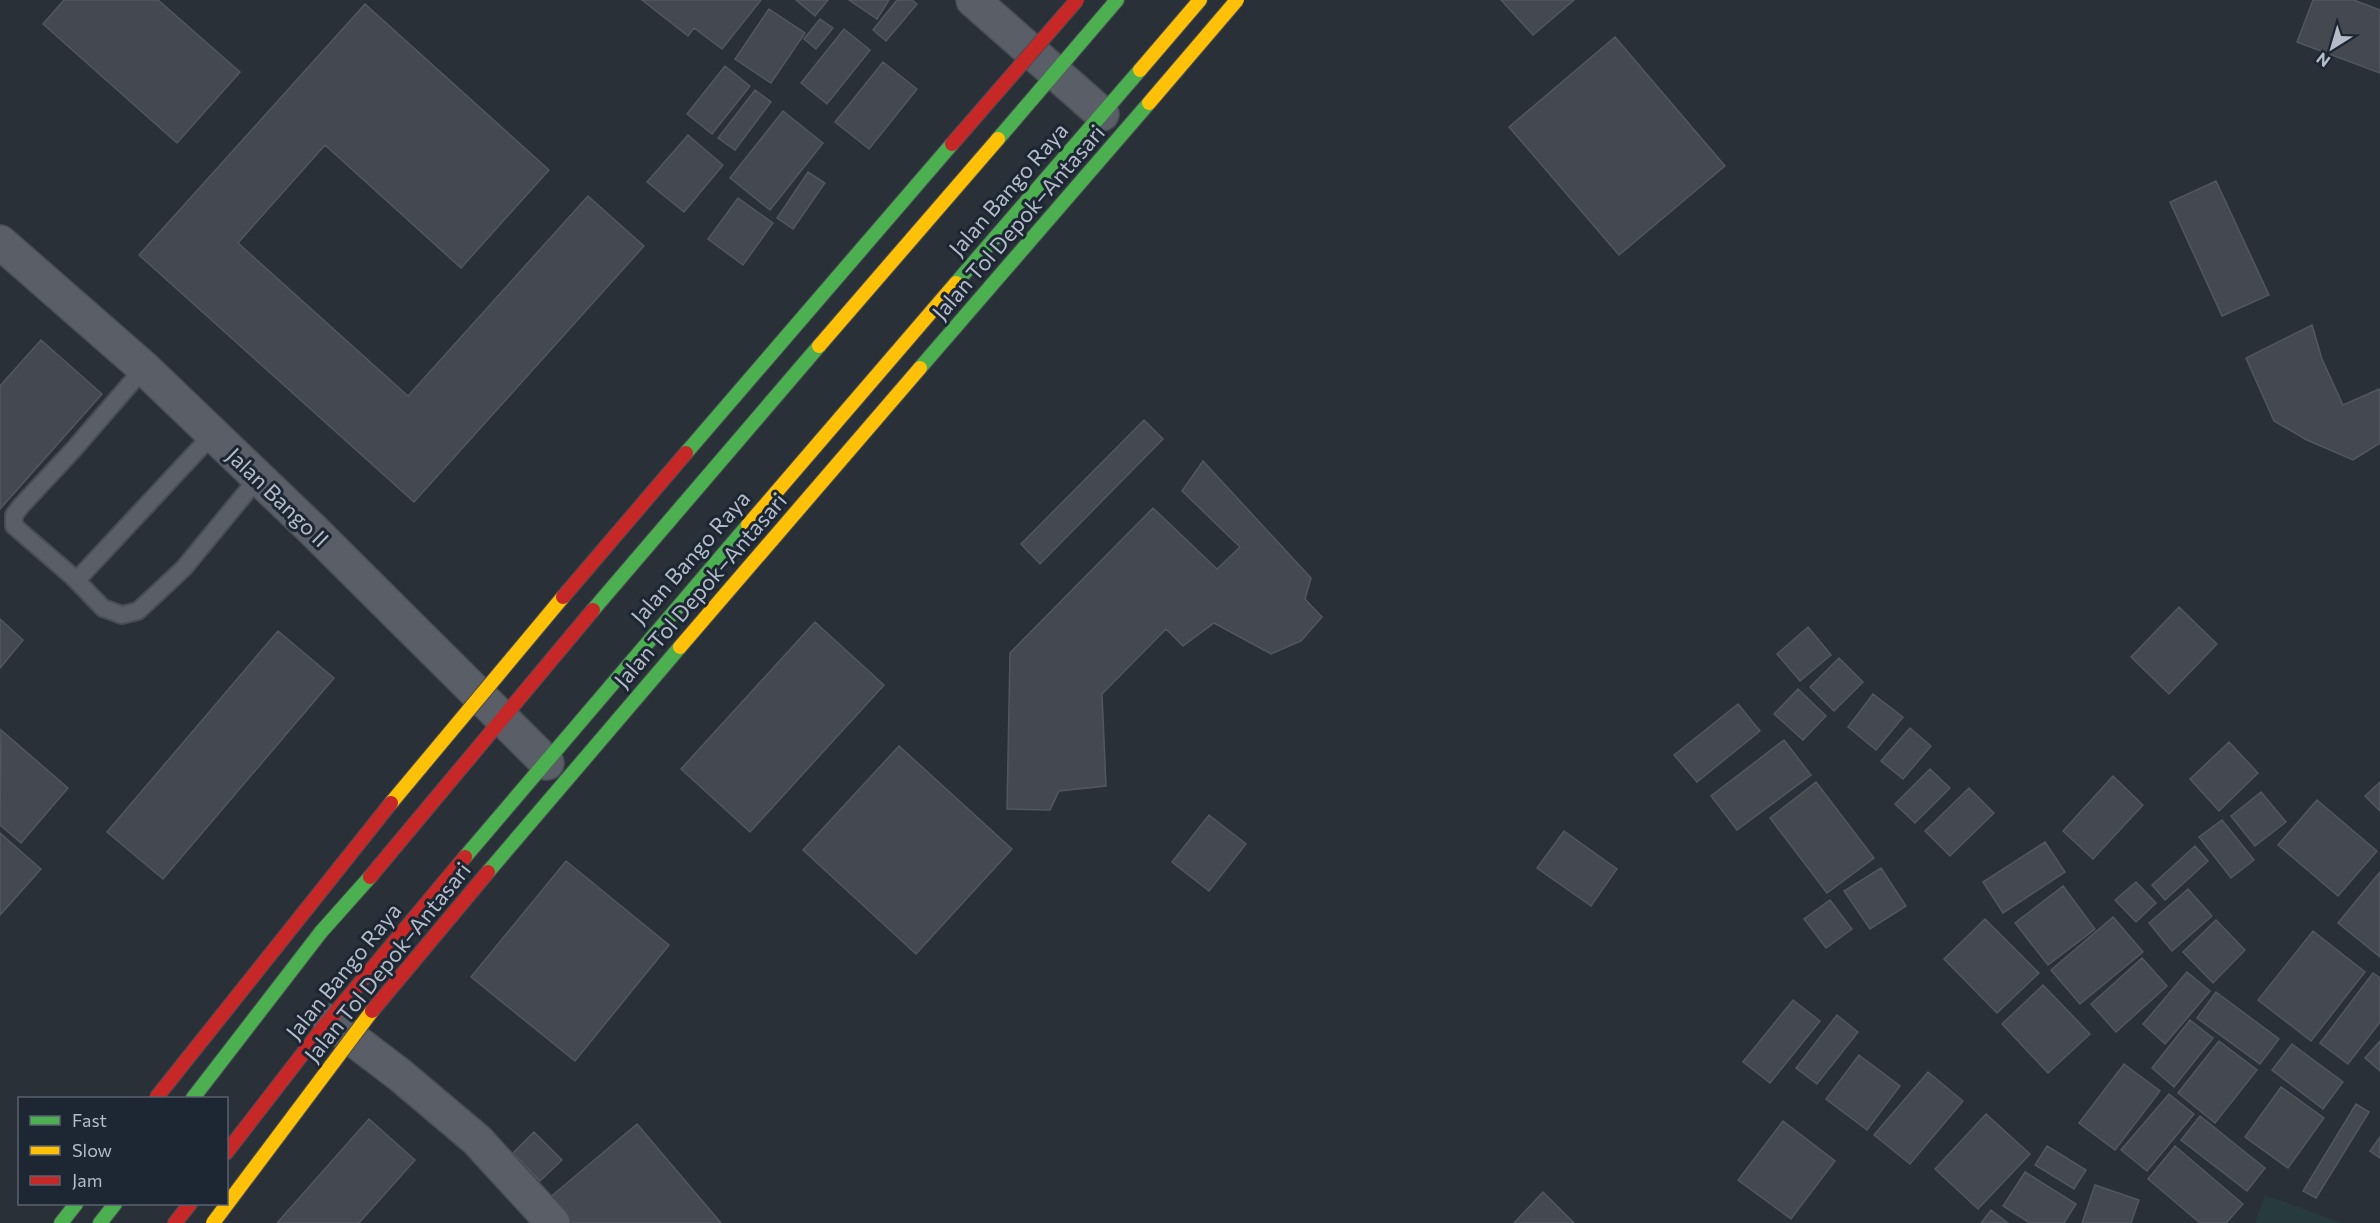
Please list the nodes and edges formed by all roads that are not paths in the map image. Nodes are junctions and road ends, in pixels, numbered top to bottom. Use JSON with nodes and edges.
{"nodes":[{"id":1,"x":973,"y":0,"type":"edge"},
{"id":2,"x":1077,"y":0,"type":"edge"},
{"id":3,"x":1117,"y":0,"type":"edge"},
{"id":4,"x":1200,"y":0,"type":"edge"},
{"id":5,"x":1237,"y":0,"type":"edge"},
{"id":6,"x":1054,"y":74,"type":"junction"},
{"id":7,"x":1102,"y":114,"type":"junction"},
{"id":8,"x":0,"y":242,"type":"edge"},
{"id":9,"x":144,"y":368,"type":"junction"},
{"id":10,"x":213,"y":434,"type":"junction"},
{"id":11,"x":258,"y":477,"type":"junction"},
{"id":12,"x":77,"y":580,"type":"junction"},
{"id":13,"x":502,"y":720,"type":"junction"},
{"id":14,"x":547,"y":763,"type":"junction"},
{"id":15,"x":329,"y":1021,"type":"junction"},
{"id":16,"x":157,"y":1097,"type":"edge"},
{"id":17,"x":194,"y":1097,"type":"edge"},
{"id":18,"x":228,"y":1150,"type":"edge"},
{"id":19,"x":228,"y":1203,"type":"edge"},
{"id":20,"x":74,"y":1205,"type":"edge"},
{"id":21,"x":114,"y":1205,"type":"edge"},
{"id":22,"x":188,"y":1205,"type":"edge"},
{"id":23,"x":226,"y":1205,"type":"edge"},
{"id":24,"x":61,"y":1223,"type":"edge"},
{"id":25,"x":100,"y":1223,"type":"edge"},
{"id":26,"x":175,"y":1223,"type":"edge"},
{"id":27,"x":213,"y":1223,"type":"edge"},
{"id":28,"x":554,"y":1223,"type":"edge"}],
"edges":[{"from":1,"to":6,"type":"street"},
{"from":2,"to":16,"type":"main road","bridge":true},
{"from":3,"to":6,"type":"main road","name":"Jalan Bango Raya"},
{"from":4,"to":7,"type":"main road","name":"Jalan Bango Raya"},
{"from":5,"to":19,"type":"main road","name":"Jalan Tol Depok–Antasari","bridge":true},
{"from":6,"to":7,"type":"street"},
{"from":6,"to":13,"type":"main road","name":"Jalan Bango Raya"},
{"from":7,"to":14,"type":"main road","name":"Jalan Bango Raya"},
{"from":8,"to":9,"type":"street","name":"Jalan Bango II"},
{"from":9,"to":10,"type":"street","name":"Jalan Bango II"},
{"from":9,"to":12,"type":"lane"},
{"from":10,"to":11,"type":"street","name":"Jalan Bango II"},
{"from":10,"to":12,"type":"lane"},
{"from":11,"to":12,"type":"lane"},
{"from":11,"to":13,"type":"street","name":"Jalan Bango II"},
{"from":13,"to":14,"type":"street","name":"Jalan Bango II"},
{"from":13,"to":17,"type":"main road","name":"Jalan Bango Raya"},
{"from":14,"to":15,"type":"main road","name":"Jalan Bango Raya"},
{"from":15,"to":18,"type":"main road","name":"Jalan Bango Raya"},
{"from":15,"to":28,"type":"street"},
{"from":20,"to":24,"type":"main road"},
{"from":21,"to":25,"type":"main road"},
{"from":22,"to":26,"type":"main road"},
{"from":23,"to":27,"type":"main road","name":"Jalan Tol Depok–Antasari","bridge":true}]}
